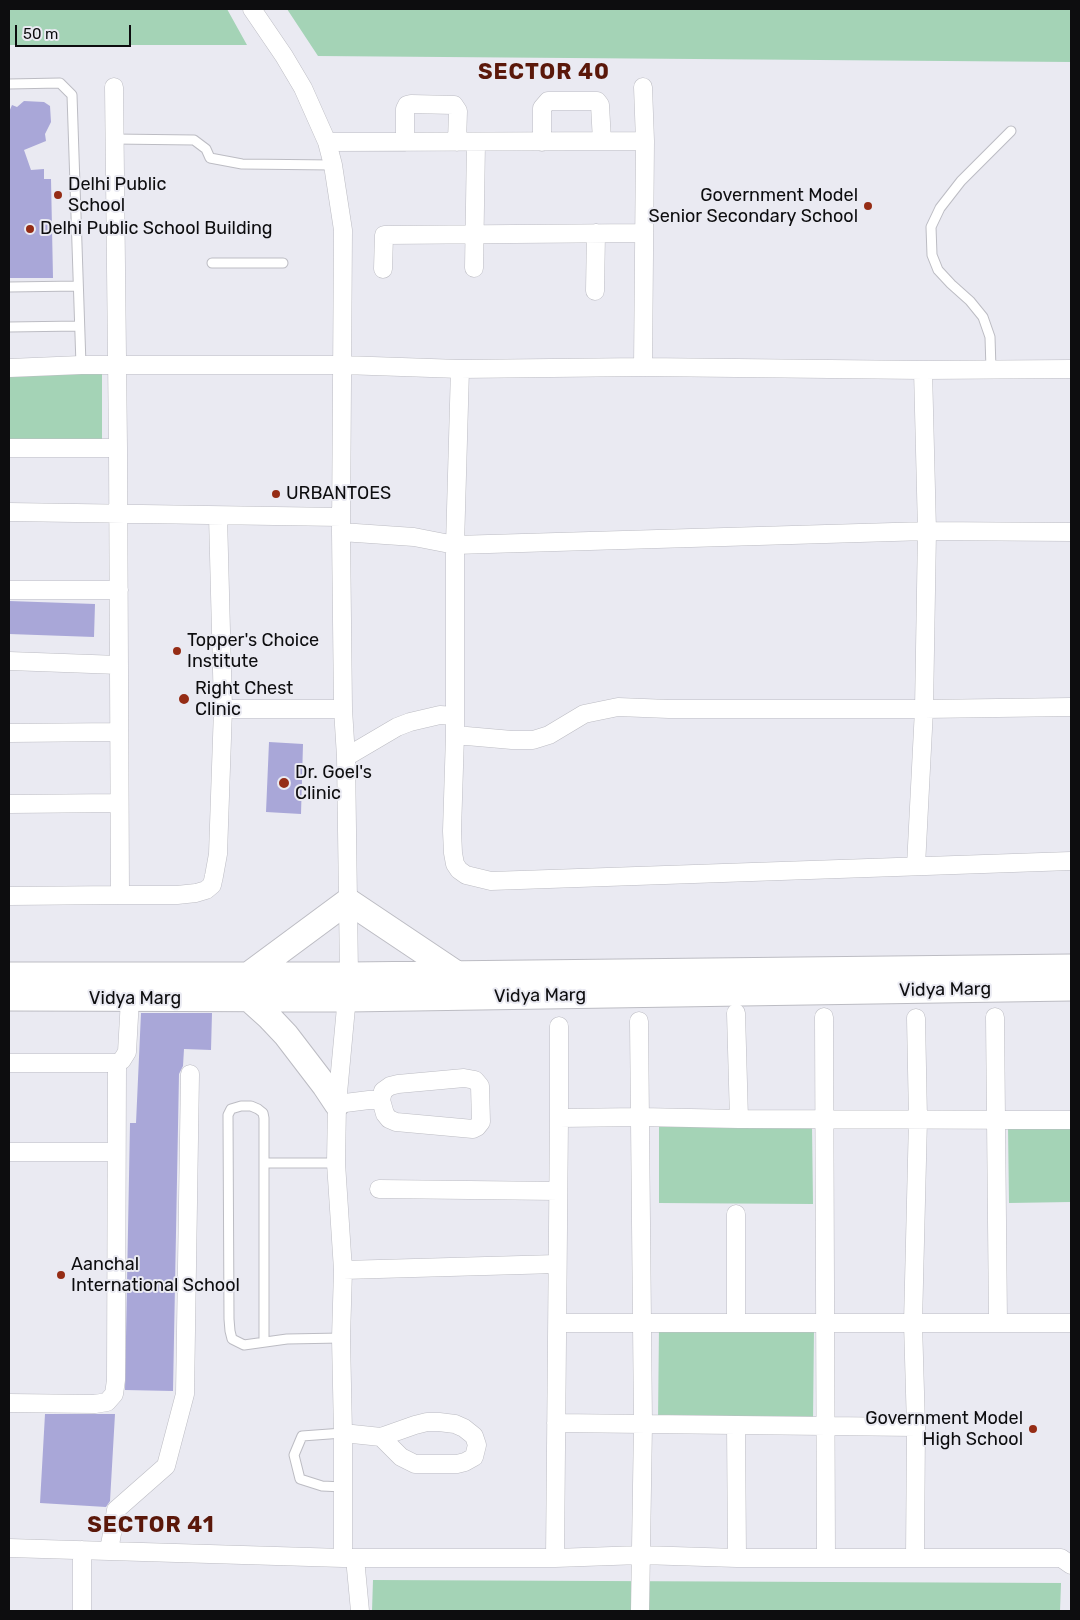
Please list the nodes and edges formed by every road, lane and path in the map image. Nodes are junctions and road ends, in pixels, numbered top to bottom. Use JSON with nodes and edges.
{"nodes":[{"id":1,"x":252,"y":9,"type":"edge"},
{"id":2,"x":9,"y":84,"type":"edge"},
{"id":3,"x":642,"y":87,"type":"dead end"},
{"id":4,"x":114,"y":88,"type":"dead end"},
{"id":5,"x":1011,"y":132,"type":"dead end"},
{"id":6,"x":114,"y":139,"type":"junction"},
{"id":7,"x":602,"y":141,"type":"junction"},
{"id":8,"x":645,"y":141,"type":"junction"},
{"id":9,"x":326,"y":142,"type":"junction"},
{"id":10,"x":405,"y":142,"type":"junction"},
{"id":11,"x":457,"y":142,"type":"junction"},
{"id":12,"x":476,"y":142,"type":"junction"},
{"id":13,"x":542,"y":142,"type":"junction"},
{"id":14,"x":333,"y":166,"type":"junction"},
{"id":15,"x":596,"y":233,"type":"junction"},
{"id":16,"x":643,"y":233,"type":"junction"},
{"id":17,"x":475,"y":234,"type":"junction"},
{"id":18,"x":212,"y":262,"type":"dead end"},
{"id":19,"x":283,"y":263,"type":"dead end"},
{"id":20,"x":474,"y":268,"type":"dead end"},
{"id":21,"x":383,"y":270,"type":"dead end"},
{"id":22,"x":78,"y":286,"type":"junction"},
{"id":23,"x":9,"y":287,"type":"edge"},
{"id":24,"x":595,"y":291,"type":"dead end"},
{"id":25,"x":9,"y":326,"type":"edge"},
{"id":26,"x":79,"y":326,"type":"junction"},
{"id":27,"x":81,"y":365,"type":"junction"},
{"id":28,"x":116,"y":365,"type":"junction"},
{"id":29,"x":343,"y":365,"type":"junction"},
{"id":30,"x":643,"y":367,"type":"junction"},
{"id":31,"x":9,"y":368,"type":"edge"},
{"id":32,"x":460,"y":369,"type":"junction"},
{"id":33,"x":1071,"y":369,"type":"edge"},
{"id":34,"x":923,"y":370,"type":"junction"},
{"id":35,"x":991,"y":370,"type":"junction"},
{"id":36,"x":9,"y":448,"type":"edge"},
{"id":37,"x":118,"y":448,"type":"junction"},
{"id":38,"x":9,"y":512,"type":"edge"},
{"id":39,"x":118,"y":515,"type":"junction"},
{"id":40,"x":218,"y":516,"type":"junction"},
{"id":41,"x":341,"y":524,"type":"junction"},
{"id":42,"x":927,"y":531,"type":"junction"},
{"id":43,"x":1071,"y":532,"type":"edge"},
{"id":44,"x":454,"y":545,"type":"junction"},
{"id":45,"x":9,"y":590,"type":"edge"},
{"id":46,"x":118,"y":590,"type":"junction"},
{"id":47,"x":9,"y":661,"type":"edge"},
{"id":48,"x":119,"y":665,"type":"junction"},
{"id":49,"x":1071,"y":707,"type":"edge"},
{"id":50,"x":223,"y":709,"type":"junction"},
{"id":51,"x":343,"y":709,"type":"junction"},
{"id":52,"x":924,"y":709,"type":"junction"},
{"id":53,"x":455,"y":716,"type":"junction"},
{"id":54,"x":119,"y":732,"type":"junction"},
{"id":55,"x":9,"y":733,"type":"edge"},
{"id":56,"x":455,"y":735,"type":"junction"},
{"id":57,"x":346,"y":757,"type":"junction"},
{"id":58,"x":119,"y":803,"type":"junction"},
{"id":59,"x":9,"y":804,"type":"edge"},
{"id":60,"x":1071,"y":861,"type":"edge"},
{"id":61,"x":916,"y":866,"type":"junction"},
{"id":62,"x":9,"y":896,"type":"edge"},
{"id":63,"x":120,"y":896,"type":"junction"},
{"id":64,"x":348,"y":901,"type":"junction"},
{"id":65,"x":1071,"y":967,"type":"edge"},
{"id":66,"x":457,"y":974,"type":"junction"},
{"id":67,"x":9,"y":975,"type":"edge"},
{"id":68,"x":349,"y":975,"type":"junction"},
{"id":69,"x":248,"y":987,"type":"junction"},
{"id":70,"x":1071,"y":988,"type":"edge"},
{"id":71,"x":9,"y":998,"type":"edge"},
{"id":72,"x":130,"y":998,"type":"junction"},
{"id":73,"x":348,"y":999,"type":"junction"},
{"id":74,"x":736,"y":1013,"type":"dead end"},
{"id":75,"x":824,"y":1016,"type":"dead end"},
{"id":76,"x":995,"y":1017,"type":"dead end"},
{"id":77,"x":916,"y":1018,"type":"dead end"},
{"id":78,"x":639,"y":1021,"type":"dead end"},
{"id":79,"x":559,"y":1026,"type":"dead end"},
{"id":80,"x":9,"y":1063,"type":"edge"},
{"id":81,"x":117,"y":1063,"type":"junction"},
{"id":82,"x":190,"y":1074,"type":"dead end"},
{"id":83,"x":381,"y":1100,"type":"junction"},
{"id":84,"x":337,"y":1104,"type":"junction"},
{"id":85,"x":641,"y":1117,"type":"junction"},
{"id":86,"x":559,"y":1118,"type":"junction"},
{"id":87,"x":739,"y":1119,"type":"junction"},
{"id":88,"x":826,"y":1119,"type":"junction"},
{"id":89,"x":918,"y":1119,"type":"junction"},
{"id":90,"x":997,"y":1120,"type":"junction"},
{"id":91,"x":1071,"y":1120,"type":"edge"},
{"id":92,"x":9,"y":1152,"type":"edge"},
{"id":93,"x":116,"y":1152,"type":"junction"},
{"id":94,"x":264,"y":1163,"type":"junction"},
{"id":95,"x":336,"y":1163,"type":"junction"},
{"id":96,"x":379,"y":1189,"type":"dead end"},
{"id":97,"x":558,"y":1191,"type":"junction"},
{"id":98,"x":736,"y":1214,"type":"dead end"},
{"id":99,"x":557,"y":1264,"type":"junction"},
{"id":100,"x":344,"y":1270,"type":"junction"},
{"id":101,"x":558,"y":1323,"type":"junction"},
{"id":102,"x":643,"y":1323,"type":"junction"},
{"id":103,"x":736,"y":1323,"type":"junction"},
{"id":104,"x":826,"y":1323,"type":"junction"},
{"id":105,"x":913,"y":1323,"type":"junction"},
{"id":106,"x":998,"y":1323,"type":"junction"},
{"id":107,"x":1071,"y":1323,"type":"edge"},
{"id":108,"x":341,"y":1338,"type":"junction"},
{"id":109,"x":264,"y":1342,"type":"junction"},
{"id":110,"x":9,"y":1403,"type":"edge"},
{"id":111,"x":556,"y":1423,"type":"junction"},
{"id":112,"x":643,"y":1424,"type":"junction"},
{"id":113,"x":736,"y":1425,"type":"junction"},
{"id":114,"x":825,"y":1426,"type":"junction"},
{"id":115,"x":916,"y":1427,"type":"junction"},
{"id":116,"x":344,"y":1433,"type":"junction"},
{"id":117,"x":381,"y":1437,"type":"junction"},
{"id":118,"x":343,"y":1487,"type":"junction"},
{"id":119,"x":9,"y":1548,"type":"edge"},
{"id":120,"x":82,"y":1550,"type":"junction"},
{"id":121,"x":109,"y":1551,"type":"junction"},
{"id":122,"x":641,"y":1556,"type":"junction"},
{"id":123,"x":349,"y":1558,"type":"junction"},
{"id":124,"x":555,"y":1558,"type":"junction"},
{"id":125,"x":737,"y":1558,"type":"junction"},
{"id":126,"x":826,"y":1558,"type":"junction"},
{"id":127,"x":915,"y":1558,"type":"junction"},
{"id":128,"x":1071,"y":1565,"type":"edge"},
{"id":129,"x":82,"y":1611,"type":"edge"},
{"id":130,"x":360,"y":1611,"type":"edge"},
{"id":131,"x":640,"y":1611,"type":"edge"}],
"edges":[{"from":1,"to":9,"type":"street"},
{"from":2,"to":22,"type":"lane"},
{"from":3,"to":8,"type":"street"},
{"from":4,"to":6,"type":"street"},
{"from":5,"to":35,"type":"lane"},
{"from":6,"to":14,"type":"lane"},
{"from":6,"to":28,"type":"street"},
{"from":7,"to":8,"type":"street"},
{"from":7,"to":13,"type":"street"},
{"from":7,"to":13,"type":"street"},
{"from":8,"to":16,"type":"street"},
{"from":9,"to":10,"type":"street"},
{"from":9,"to":14,"type":"street"},
{"from":10,"to":11,"type":"street"},
{"from":10,"to":11,"type":"street"},
{"from":11,"to":12,"type":"street"},
{"from":12,"to":13,"type":"street"},
{"from":12,"to":17,"type":"street"},
{"from":14,"to":29,"type":"street"},
{"from":15,"to":16,"type":"street"},
{"from":15,"to":17,"type":"street"},
{"from":15,"to":24,"type":"street"},
{"from":16,"to":30,"type":"street"},
{"from":17,"to":20,"type":"street"},
{"from":17,"to":21,"type":"street"},
{"from":18,"to":19,"type":"lane"},
{"from":22,"to":23,"type":"lane"},
{"from":22,"to":26,"type":"lane"},
{"from":25,"to":26,"type":"lane"},
{"from":26,"to":27,"type":"lane"},
{"from":27,"to":28,"type":"street"},
{"from":27,"to":31,"type":"street"},
{"from":28,"to":29,"type":"street"},
{"from":28,"to":37,"type":"street"},
{"from":29,"to":32,"type":"street"},
{"from":29,"to":41,"type":"street"},
{"from":30,"to":32,"type":"street"},
{"from":30,"to":34,"type":"street"},
{"from":32,"to":44,"type":"street"},
{"from":33,"to":35,"type":"street"},
{"from":34,"to":35,"type":"street"},
{"from":34,"to":42,"type":"street"},
{"from":36,"to":37,"type":"street"},
{"from":37,"to":39,"type":"street"},
{"from":38,"to":39,"type":"street"},
{"from":39,"to":40,"type":"street"},
{"from":39,"to":46,"type":"street"},
{"from":40,"to":41,"type":"street"},
{"from":40,"to":50,"type":"street"},
{"from":41,"to":44,"type":"street"},
{"from":41,"to":51,"type":"street"},
{"from":42,"to":43,"type":"street"},
{"from":42,"to":44,"type":"street"},
{"from":42,"to":52,"type":"street"},
{"from":44,"to":53,"type":"street"},
{"from":45,"to":46,"type":"street"},
{"from":46,"to":48,"type":"street"},
{"from":47,"to":48,"type":"street"},
{"from":48,"to":54,"type":"street"},
{"from":49,"to":52,"type":"street"},
{"from":50,"to":51,"type":"street"},
{"from":50,"to":63,"type":"street"},
{"from":51,"to":57,"type":"street"},
{"from":52,"to":56,"type":"street"},
{"from":52,"to":61,"type":"street"},
{"from":53,"to":56,"type":"street"},
{"from":53,"to":57,"type":"street"},
{"from":54,"to":55,"type":"street"},
{"from":54,"to":58,"type":"street"},
{"from":56,"to":61,"type":"street"},
{"from":57,"to":64,"type":"street"},
{"from":58,"to":59,"type":"street"},
{"from":58,"to":63,"type":"street"},
{"from":60,"to":61,"type":"street"},
{"from":62,"to":63,"type":"street"},
{"from":64,"to":66,"type":"main road"},
{"from":64,"to":68,"type":"street"},
{"from":64,"to":69,"type":"main road"},
{"from":65,"to":66,"type":"main road","name":"Vidya Marg"},
{"from":66,"to":68,"type":"main road","name":"Vidya Marg"},
{"from":67,"to":69,"type":"main road","name":"Vidya Marg"},
{"from":68,"to":69,"type":"main road","name":"Vidya Marg"},
{"from":68,"to":73,"type":"street"},
{"from":69,"to":72,"type":"main road","name":"Vidya Marg"},
{"from":69,"to":73,"type":"main road","name":"Vidya Marg"},
{"from":69,"to":84,"type":"main road"},
{"from":70,"to":73,"type":"main road","name":"Vidya Marg"},
{"from":71,"to":72,"type":"main road","name":"Vidya Marg"},
{"from":72,"to":81,"type":"street"},
{"from":73,"to":84,"type":"street"},
{"from":74,"to":87,"type":"street"},
{"from":75,"to":88,"type":"street"},
{"from":76,"to":90,"type":"street"},
{"from":77,"to":89,"type":"street"},
{"from":78,"to":85,"type":"street"},
{"from":79,"to":86,"type":"street"},
{"from":80,"to":81,"type":"street"},
{"from":81,"to":93,"type":"street"},
{"from":82,"to":121,"type":"street"},
{"from":83,"to":83,"type":"street"},
{"from":83,"to":84,"type":"street"},
{"from":84,"to":95,"type":"street"},
{"from":85,"to":86,"type":"street"},
{"from":85,"to":87,"type":"street"},
{"from":85,"to":102,"type":"street"},
{"from":86,"to":97,"type":"street"},
{"from":87,"to":88,"type":"street"},
{"from":88,"to":89,"type":"street"},
{"from":88,"to":104,"type":"street"},
{"from":89,"to":90,"type":"street"},
{"from":89,"to":105,"type":"street"},
{"from":90,"to":91,"type":"street"},
{"from":90,"to":106,"type":"street"},
{"from":92,"to":93,"type":"street"},
{"from":93,"to":110,"type":"street"},
{"from":94,"to":95,"type":"lane"},
{"from":94,"to":109,"type":"lane"},
{"from":94,"to":109,"type":"lane"},
{"from":95,"to":100,"type":"street"},
{"from":96,"to":97,"type":"street"},
{"from":97,"to":99,"type":"street"},
{"from":98,"to":103,"type":"street"},
{"from":99,"to":100,"type":"street"},
{"from":99,"to":101,"type":"street"},
{"from":100,"to":108,"type":"street"},
{"from":101,"to":102,"type":"street"},
{"from":101,"to":111,"type":"street"},
{"from":102,"to":103,"type":"street"},
{"from":102,"to":112,"type":"street"},
{"from":103,"to":104,"type":"street"},
{"from":104,"to":105,"type":"street"},
{"from":104,"to":114,"type":"street"},
{"from":105,"to":106,"type":"street"},
{"from":105,"to":115,"type":"street"},
{"from":106,"to":107,"type":"street"},
{"from":108,"to":109,"type":"lane"},
{"from":108,"to":116,"type":"street"},
{"from":111,"to":112,"type":"street"},
{"from":111,"to":124,"type":"street"},
{"from":112,"to":113,"type":"street"},
{"from":112,"to":122,"type":"street"},
{"from":113,"to":114,"type":"street"},
{"from":113,"to":125,"type":"street"},
{"from":114,"to":115,"type":"street"},
{"from":114,"to":126,"type":"street"},
{"from":115,"to":127,"type":"street"},
{"from":116,"to":117,"type":"street"},
{"from":116,"to":118,"type":"street"},
{"from":116,"to":118,"type":"lane"},
{"from":117,"to":117,"type":"street"},
{"from":118,"to":123,"type":"street"},
{"from":119,"to":120,"type":"street"},
{"from":120,"to":121,"type":"street"},
{"from":120,"to":129,"type":"street"},
{"from":121,"to":123,"type":"street"},
{"from":122,"to":124,"type":"street"},
{"from":122,"to":125,"type":"street"},
{"from":122,"to":131,"type":"street"},
{"from":123,"to":124,"type":"street"},
{"from":123,"to":130,"type":"street"},
{"from":125,"to":126,"type":"street"},
{"from":126,"to":127,"type":"street"},
{"from":127,"to":128,"type":"street"}]}
